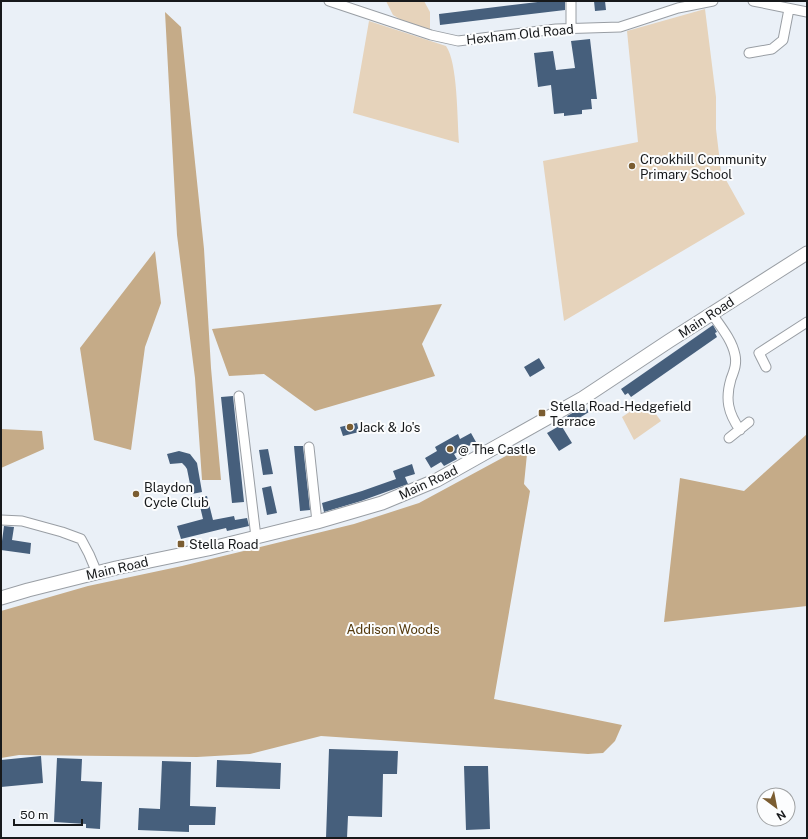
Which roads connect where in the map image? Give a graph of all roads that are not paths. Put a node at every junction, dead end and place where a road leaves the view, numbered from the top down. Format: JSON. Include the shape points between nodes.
{"nodes":[{"id":1,"x":330,"y":1,"type":"edge"},
{"id":2,"x":571,"y":1,"type":"edge"},
{"id":3,"x":713,"y":1,"type":"edge"},
{"id":4,"x":753,"y":1,"type":"edge"},
{"id":5,"x":675,"y":4,"type":"edge"},
{"id":6,"x":789,"y":9,"type":"junction"},
{"id":7,"x":807,"y":12,"type":"edge"},
{"id":8,"x":571,"y":29,"type":"junction"},
{"id":9,"x":750,"y":53,"type":"dead end"},
{"id":10,"x":807,"y":253,"type":"edge"},
{"id":11,"x":712,"y":314,"type":"junction"},
{"id":12,"x":807,"y":322,"type":"edge"},
{"id":13,"x":766,"y":367,"type":"dead end"},
{"id":14,"x":239,"y":396,"type":"dead end"},
{"id":15,"x":749,"y":422,"type":"dead end"},
{"id":16,"x":740,"y":430,"type":"junction"},
{"id":17,"x":729,"y":438,"type":"dead end"},
{"id":18,"x":310,"y":447,"type":"dead end"},
{"id":19,"x":1,"y":520,"type":"edge"},
{"id":20,"x":317,"y":522,"type":"junction"},
{"id":21,"x":256,"y":537,"type":"junction"},
{"id":22,"x":97,"y":572,"type":"junction"},
{"id":23,"x":1,"y":598,"type":"edge"}],
"edges":[{"from":1,"to":8,"type":"street","name":"Hexham Old Road","via":[[431,35],[458,41]]},
{"from":2,"to":8,"type":"street"},
{"from":3,"to":5,"type":"street","name":"Hexham Old Road"},
{"from":4,"to":6,"type":"street"},
{"from":5,"to":8,"type":"street","name":"Hexham Old Road","via":[[620,27]]},
{"from":6,"to":7,"type":"street"},
{"from":6,"to":9,"type":"street","via":[[782,40],[772,49]]},
{"from":10,"to":11,"type":"main road","name":"Main Road"},
{"from":11,"to":16,"type":"street","via":[[733,346],[736,356],[728,402],[729,411]]},
{"from":11,"to":20,"type":"main road","name":"Main Road","via":[[583,398],[437,480],[382,503]]},
{"from":12,"to":13,"type":"street","via":[[759,353]]},
{"from":14,"to":21,"type":"street"},
{"from":15,"to":16,"type":"street"},
{"from":16,"to":17,"type":"street"},
{"from":18,"to":20,"type":"street"},
{"from":19,"to":22,"type":"street","via":[[22,521],[81,539]]},
{"from":20,"to":21,"type":"main road","name":"Main Road"},
{"from":21,"to":22,"type":"main road","name":"Main Road"},
{"from":22,"to":23,"type":"main road","name":"Main Road"}]}
